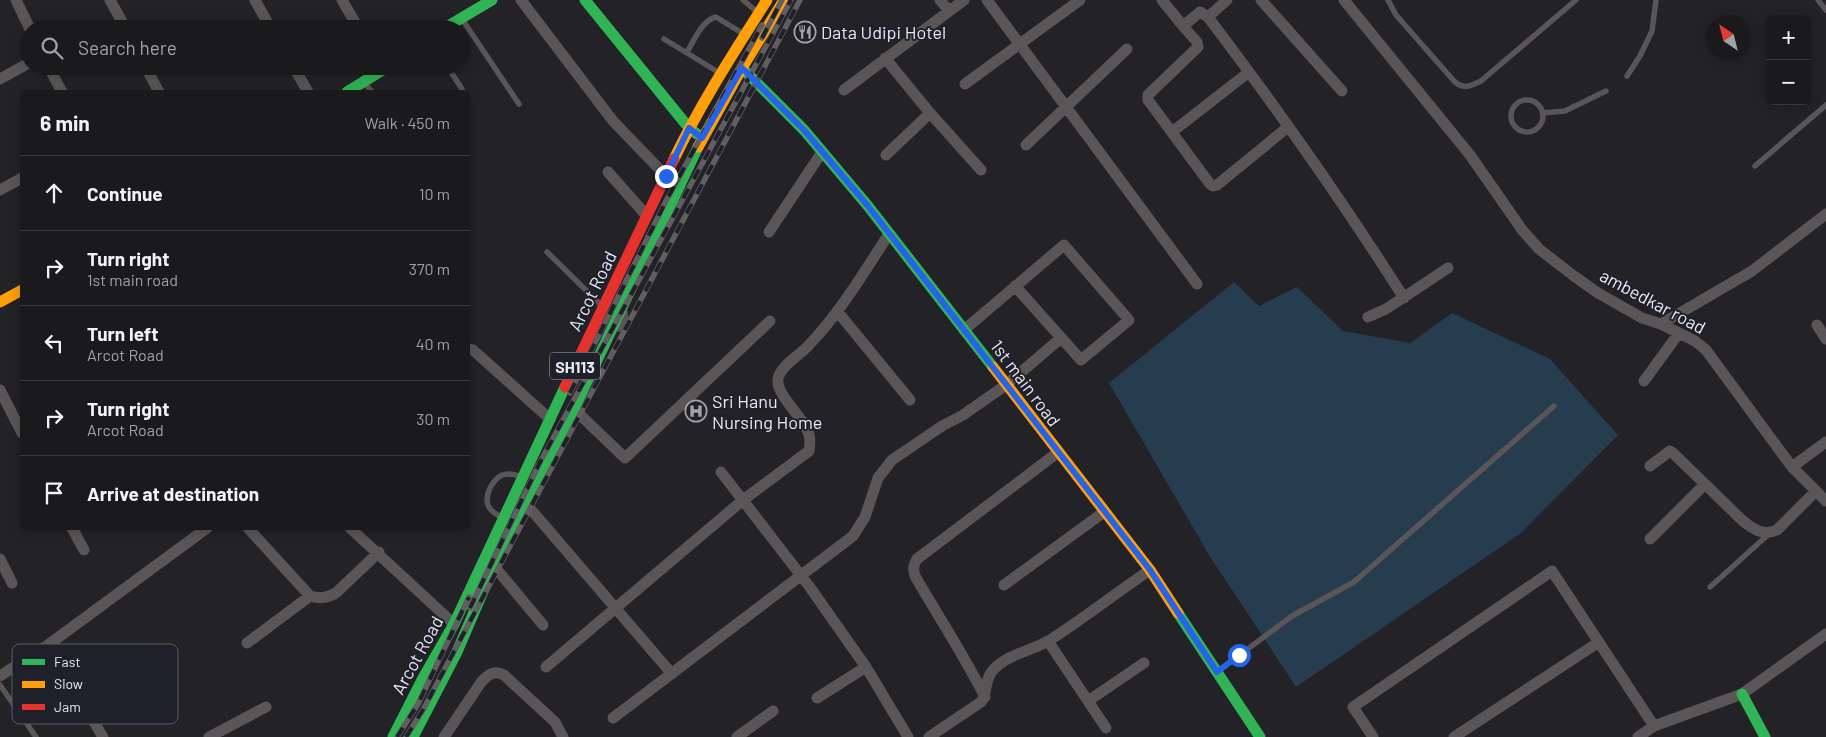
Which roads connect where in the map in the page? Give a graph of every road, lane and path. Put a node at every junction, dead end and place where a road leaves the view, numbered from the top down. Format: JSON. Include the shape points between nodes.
{"nodes":[{"id":1,"x":16,"y":0,"type":"edge"},
{"id":2,"x":110,"y":0,"type":"edge"},
{"id":3,"x":255,"y":0,"type":"edge"},
{"id":4,"x":342,"y":0,"type":"edge"},
{"id":5,"x":492,"y":0,"type":"edge"},
{"id":6,"x":521,"y":0,"type":"edge"},
{"id":7,"x":585,"y":0,"type":"edge"},
{"id":8,"x":743,"y":0,"type":"edge"},
{"id":9,"x":767,"y":0,"type":"edge"},
{"id":10,"x":784,"y":0,"type":"edge"},
{"id":11,"x":940,"y":0,"type":"edge"},
{"id":12,"x":964,"y":0,"type":"edge"},
{"id":13,"x":987,"y":0,"type":"edge"},
{"id":14,"x":1080,"y":0,"type":"edge"},
{"id":15,"x":1162,"y":0,"type":"edge"},
{"id":16,"x":1227,"y":0,"type":"edge"},
{"id":17,"x":1261,"y":0,"type":"edge"},
{"id":18,"x":1344,"y":0,"type":"edge"},
{"id":19,"x":1388,"y":0,"type":"edge"},
{"id":20,"x":1576,"y":0,"type":"edge"},
{"id":21,"x":1656,"y":0,"type":"edge"},
{"id":22,"x":1818,"y":0,"type":"edge"},
{"id":23,"x":1826,"y":10,"type":"edge"},
{"id":24,"x":949,"y":11,"type":"junction"},
{"id":25,"x":758,"y":14,"type":"junction"},
{"id":26,"x":1208,"y":17,"type":"junction"},
{"id":27,"x":461,"y":18,"type":"joint"},
{"id":28,"x":26,"y":20,"type":"edge"},
{"id":29,"x":121,"y":20,"type":"edge"},
{"id":30,"x":267,"y":20,"type":"edge"},
{"id":31,"x":354,"y":20,"type":"edge"},
{"id":32,"x":458,"y":20,"type":"edge"},
{"id":33,"x":1183,"y":26,"type":"junction"},
{"id":34,"x":470,"y":31,"type":"edge"},
{"id":35,"x":745,"y":35,"type":"junction"},
{"id":36,"x":664,"y":39,"type":"dead end"},
{"id":37,"x":1020,"y":45,"type":"junction"},
{"id":38,"x":1127,"y":49,"type":"dead end"},
{"id":39,"x":687,"y":52,"type":"junction"},
{"id":40,"x":885,"y":58,"type":"junction"},
{"id":41,"x":20,"y":68,"type":"edge"},
{"id":42,"x":742,"y":68,"type":"junction"},
{"id":43,"x":1249,"y":72,"type":"junction"},
{"id":44,"x":720,"y":74,"type":"junction"},
{"id":45,"x":53,"y":75,"type":"edge"},
{"id":46,"x":150,"y":75,"type":"edge"},
{"id":47,"x":298,"y":75,"type":"edge"},
{"id":48,"x":374,"y":75,"type":"edge"},
{"id":49,"x":453,"y":75,"type":"edge"},
{"id":50,"x":1627,"y":76,"type":"dead end"},
{"id":51,"x":0,"y":79,"type":"edge"},
{"id":52,"x":364,"y":82,"type":"junction"},
{"id":53,"x":965,"y":84,"type":"dead end"},
{"id":54,"x":462,"y":89,"type":"dead end"},
{"id":55,"x":61,"y":90,"type":"edge"},
{"id":56,"x":158,"y":90,"type":"edge"},
{"id":57,"x":307,"y":90,"type":"edge"},
{"id":58,"x":350,"y":90,"type":"edge"},
{"id":59,"x":370,"y":90,"type":"edge"},
{"id":60,"x":844,"y":90,"type":"dead end"},
{"id":61,"x":1606,"y":91,"type":"dead end"},
{"id":62,"x":1342,"y":92,"type":"dead end"},
{"id":63,"x":519,"y":104,"type":"dead end"},
{"id":64,"x":1826,"y":105,"type":"edge"},
{"id":65,"x":1065,"y":107,"type":"junction"},
{"id":66,"x":930,"y":112,"type":"junction"},
{"id":67,"x":1542,"y":112,"type":"junction"},
{"id":68,"x":689,"y":128,"type":"junction"},
{"id":69,"x":1288,"y":128,"type":"junction"},
{"id":70,"x":1172,"y":132,"type":"junction"},
{"id":71,"x":702,"y":138,"type":"junction"},
{"id":72,"x":1026,"y":145,"type":"dead end"},
{"id":73,"x":822,"y":152,"type":"junction"},
{"id":74,"x":886,"y":155,"type":"dead end"},
{"id":75,"x":1755,"y":166,"type":"dead end"},
{"id":76,"x":981,"y":170,"type":"dead end"},
{"id":77,"x":608,"y":172,"type":"dead end"},
{"id":78,"x":666,"y":176,"type":"junction"},
{"id":79,"x":20,"y":179,"type":"edge"},
{"id":80,"x":0,"y":190,"type":"edge"},
{"id":81,"x":659,"y":190,"type":"junction"},
{"id":82,"x":674,"y":196,"type":"junction"},
{"id":83,"x":1826,"y":214,"type":"edge"},
{"id":84,"x":647,"y":216,"type":"junction"},
{"id":85,"x":768,"y":232,"type":"dead end"},
{"id":86,"x":889,"y":234,"type":"junction"},
{"id":87,"x":547,"y":252,"type":"dead end"},
{"id":88,"x":1448,"y":268,"type":"dead end"},
{"id":89,"x":1197,"y":284,"type":"dead end"},
{"id":90,"x":1015,"y":286,"type":"junction"},
{"id":91,"x":20,"y":291,"type":"edge"},
{"id":92,"x":1404,"y":298,"type":"junction"},
{"id":93,"x":0,"y":302,"type":"edge"},
{"id":94,"x":603,"y":307,"type":"junction"},
{"id":95,"x":837,"y":311,"type":"junction"},
{"id":96,"x":1368,"y":317,"type":"dead end"},
{"id":97,"x":770,"y":322,"type":"dead end"},
{"id":98,"x":1661,"y":324,"type":"junction"},
{"id":99,"x":1817,"y":325,"type":"dead end"},
{"id":100,"x":964,"y":330,"type":"junction"},
{"id":101,"x":1678,"y":333,"type":"junction"},
{"id":102,"x":1061,"y":338,"type":"junction"},
{"id":103,"x":1826,"y":338,"type":"edge"},
{"id":104,"x":470,"y":349,"type":"edge"},
{"id":105,"x":1644,"y":381,"type":"dead end"},
{"id":106,"x":1006,"y":385,"type":"junction"},
{"id":107,"x":0,"y":390,"type":"edge"},
{"id":108,"x":910,"y":400,"type":"dead end"},
{"id":109,"x":1554,"y":406,"type":"dead end"},
{"id":110,"x":574,"y":409,"type":"junction"},
{"id":111,"x":550,"y":419,"type":"junction"},
{"id":112,"x":20,"y":429,"type":"edge"},
{"id":113,"x":1826,"y":442,"type":"edge"},
{"id":114,"x":1058,"y":452,"type":"junction"},
{"id":115,"x":1650,"y":466,"type":"dead end"},
{"id":116,"x":1792,"y":468,"type":"junction"},
{"id":117,"x":721,"y":472,"type":"dead end"},
{"id":118,"x":522,"y":477,"type":"junction"},
{"id":119,"x":1705,"y":484,"type":"junction"},
{"id":120,"x":1816,"y":491,"type":"junction"},
{"id":121,"x":512,"y":498,"type":"junction"},
{"id":122,"x":742,"y":500,"type":"junction"},
{"id":123,"x":1826,"y":501,"type":"edge"},
{"id":124,"x":527,"y":505,"type":"junction"},
{"id":125,"x":1104,"y":512,"type":"junction"},
{"id":126,"x":503,"y":518,"type":"junction"},
{"id":127,"x":73,"y":530,"type":"edge"},
{"id":128,"x":204,"y":530,"type":"edge"},
{"id":129,"x":250,"y":530,"type":"edge"},
{"id":130,"x":352,"y":530,"type":"edge"},
{"id":131,"x":1770,"y":533,"type":"junction"},
{"id":132,"x":1650,"y":539,"type":"dead end"},
{"id":133,"x":84,"y":550,"type":"dead end"},
{"id":134,"x":379,"y":552,"type":"junction"},
{"id":135,"x":0,"y":560,"type":"edge"},
{"id":136,"x":494,"y":566,"type":"junction"},
{"id":137,"x":1150,"y":570,"type":"junction"},
{"id":138,"x":801,"y":575,"type":"junction"},
{"id":139,"x":12,"y":583,"type":"dead end"},
{"id":140,"x":1004,"y":585,"type":"dead end"},
{"id":141,"x":1710,"y":587,"type":"dead end"},
{"id":142,"x":310,"y":596,"type":"junction"},
{"id":143,"x":616,"y":606,"type":"junction"},
{"id":144,"x":454,"y":624,"type":"junction"},
{"id":145,"x":543,"y":625,"type":"dead end"},
{"id":146,"x":1826,"y":634,"type":"edge"},
{"id":147,"x":1048,"y":641,"type":"junction"},
{"id":148,"x":1599,"y":642,"type":"junction"},
{"id":149,"x":248,"y":643,"type":"dead end"},
{"id":150,"x":49,"y":644,"type":"edge"},
{"id":151,"x":1144,"y":663,"type":"dead end"},
{"id":152,"x":546,"y":666,"type":"dead end"},
{"id":153,"x":866,"y":667,"type":"junction"},
{"id":154,"x":12,"y":668,"type":"edge"},
{"id":155,"x":1217,"y":672,"type":"junction"},
{"id":156,"x":672,"y":674,"type":"junction"},
{"id":157,"x":0,"y":676,"type":"edge"},
{"id":158,"x":0,"y":685,"type":"edge"},
{"id":159,"x":1742,"y":694,"type":"junction"},
{"id":160,"x":985,"y":697,"type":"junction"},
{"id":161,"x":817,"y":698,"type":"dead end"},
{"id":162,"x":1088,"y":701,"type":"junction"},
{"id":163,"x":12,"y":702,"type":"edge"},
{"id":164,"x":266,"y":707,"type":"dead end"},
{"id":165,"x":773,"y":711,"type":"dead end"},
{"id":166,"x":612,"y":718,"type":"dead end"},
{"id":167,"x":27,"y":724,"type":"edge"},
{"id":168,"x":95,"y":724,"type":"edge"},
{"id":169,"x":1654,"y":726,"type":"junction"},
{"id":170,"x":946,"y":727,"type":"junction"},
{"id":171,"x":1106,"y":728,"type":"dead end"},
{"id":172,"x":36,"y":737,"type":"edge"},
{"id":173,"x":103,"y":737,"type":"edge"},
{"id":174,"x":209,"y":737,"type":"edge"},
{"id":175,"x":393,"y":737,"type":"edge"},
{"id":176,"x":413,"y":737,"type":"edge"},
{"id":177,"x":444,"y":737,"type":"edge"},
{"id":178,"x":563,"y":737,"type":"edge"},
{"id":179,"x":737,"y":737,"type":"edge"},
{"id":180,"x":908,"y":737,"type":"edge"},
{"id":181,"x":929,"y":737,"type":"edge"},
{"id":182,"x":952,"y":737,"type":"edge"},
{"id":183,"x":1260,"y":737,"type":"edge"},
{"id":184,"x":1373,"y":737,"type":"edge"},
{"id":185,"x":1454,"y":737,"type":"edge"},
{"id":186,"x":1638,"y":737,"type":"edge"},
{"id":187,"x":1765,"y":737,"type":"edge"}],
"edges":[{"from":1,"to":28,"type":"street"},
{"from":2,"to":29,"type":"street"},
{"from":3,"to":30,"type":"street"},
{"from":4,"to":31,"type":"street"},
{"from":5,"to":27,"type":"main road"},
{"from":6,"to":78,"type":"street","via":[[613,121]]},
{"from":7,"to":68,"type":"main road"},
{"from":8,"to":25,"type":"lane"},
{"from":9,"to":25,"type":"main road","name":"Arcot Road","number":"SH113"},
{"from":10,"to":42,"type":"main road","name":"Arcot Road","number":"SH113"},
{"from":11,"to":24,"type":"street"},
{"from":12,"to":24,"type":"street"},
{"from":13,"to":37,"type":"street"},
{"from":14,"to":37,"type":"street"},
{"from":15,"to":33,"type":"street"},
{"from":16,"to":26,"type":"street"},
{"from":17,"to":62,"type":"street"},
{"from":18,"to":98,"type":"street","name":"ambedkar road","via":[[1470,155],[1523,232],[1539,249],[1598,293],[1642,318]]},
{"from":19,"to":20,"type":"lane","via":[[1454,81],[1464,87],[1481,81]]},
{"from":21,"to":50,"type":"lane","via":[[1652,31]]},
{"from":22,"to":23,"type":"lane"},
{"from":24,"to":40,"type":"street"},
{"from":25,"to":35,"type":"main road","name":"Arcot Road","number":"SH113"},
{"from":26,"to":33,"type":"street","via":[[1200,12]]},
{"from":26,"to":43,"type":"street"},
{"from":27,"to":32,"type":"main road"},
{"from":33,"to":70,"type":"street","via":[[1198,47],[1148,95],[1148,100]]},
{"from":34,"to":63,"type":"lane"},
{"from":35,"to":39,"type":"lane","via":[[716,17],[711,18]]},
{"from":35,"to":44,"type":"main road","name":"Arcot Road","number":"SH113"},
{"from":36,"to":39,"type":"lane"},
{"from":37,"to":53,"type":"street"},
{"from":37,"to":65,"type":"street"},
{"from":38,"to":65,"type":"street"},
{"from":39,"to":44,"type":"lane"},
{"from":40,"to":60,"type":"street"},
{"from":40,"to":66,"type":"street"},
{"from":41,"to":51,"type":"street"},
{"from":42,"to":71,"type":"main road","name":"Arcot Road","number":"SH113"},
{"from":42,"to":73,"type":"main road","name":"1st main road"},
{"from":43,"to":69,"type":"street"},
{"from":43,"to":70,"type":"street"},
{"from":44,"to":68,"type":"main road","name":"Arcot Road","number":"SH113"},
{"from":45,"to":55,"type":"street"},
{"from":46,"to":56,"type":"street"},
{"from":47,"to":57,"type":"street"},
{"from":48,"to":52,"type":"main road"},
{"from":49,"to":54,"type":"lane"},
{"from":52,"to":58,"type":"main road"},
{"from":52,"to":59,"type":"lane"},
{"from":61,"to":67,"type":"lane","via":[[1565,111]]},
{"from":64,"to":75,"type":"lane"},
{"from":65,"to":72,"type":"street"},
{"from":65,"to":89,"type":"street"},
{"from":66,"to":74,"type":"street"},
{"from":66,"to":76,"type":"street"},
{"from":67,"to":67,"type":"lane","via":[[1541,124],[1528,133],[1517,130],[1512,120],[1514,106],[1526,100],[1537,102]]},
{"from":68,"to":71,"type":"main road"},
{"from":68,"to":78,"type":"main road","name":"Arcot Road","number":"SH113"},
{"from":69,"to":70,"type":"street","via":[[1213,186]]},
{"from":69,"to":92,"type":"street"},
{"from":71,"to":82,"type":"main road","name":"Arcot Road","number":"SH113"},
{"from":73,"to":85,"type":"street"},
{"from":73,"to":86,"type":"main road","name":"1st main road"},
{"from":77,"to":84,"type":"street"},
{"from":78,"to":81,"type":"main road","name":"Arcot Road","number":"SH113"},
{"from":79,"to":80,"type":"street"},
{"from":81,"to":82,"type":"main road"},
{"from":81,"to":84,"type":"main road","name":"Arcot Road","number":"SH113"},
{"from":82,"to":110,"type":"main road","name":"Arcot Road","number":"SH113"},
{"from":83,"to":98,"type":"street","via":[[1752,271]]},
{"from":84,"to":94,"type":"main road","name":"Arcot Road","number":"SH113"},
{"from":86,"to":95,"type":"street"},
{"from":86,"to":100,"type":"main road","name":"1st main road"},
{"from":87,"to":94,"type":"lane"},
{"from":88,"to":92,"type":"street"},
{"from":90,"to":100,"type":"street"},
{"from":90,"to":102,"type":"street"},
{"from":90,"to":102,"type":"street","via":[[1064,245],[1129,320],[1081,360]]},
{"from":91,"to":93,"type":"main road"},
{"from":92,"to":96,"type":"street"},
{"from":94,"to":111,"type":"main road","name":"Arcot Road","number":"SH113"},
{"from":95,"to":108,"type":"street"},
{"from":95,"to":122,"type":"street","via":[[809,346],[780,372],[778,381],[780,390],[808,431],[809,451]]},
{"from":97,"to":110,"type":"street","via":[[625,458]]},
{"from":98,"to":101,"type":"street","name":"ambedkar road"},
{"from":99,"to":103,"type":"street"},
{"from":100,"to":106,"type":"main road","name":"1st main road"},
{"from":101,"to":105,"type":"street"},
{"from":101,"to":116,"type":"street","name":"ambedkar road","via":[[1706,350]]},
{"from":102,"to":106,"type":"street"},
{"from":104,"to":111,"type":"street"},
{"from":106,"to":114,"type":"main road","name":"1st main road"},
{"from":106,"to":138,"type":"street","via":[[892,460],[878,478],[865,516],[853,536]]},
{"from":107,"to":112,"type":"street"},
{"from":109,"to":155,"type":"lane","via":[[1354,582],[1292,616]]},
{"from":110,"to":124,"type":"main road","name":"Arcot Road","number":"SH113"},
{"from":111,"to":118,"type":"main road","name":"Arcot Road","number":"SH113"},
{"from":113,"to":116,"type":"street"},
{"from":114,"to":125,"type":"main road","name":"1st main road"},
{"from":114,"to":160,"type":"street","via":[[914,564],[915,576]]},
{"from":115,"to":119,"type":"street","via":[[1670,451]]},
{"from":116,"to":120,"type":"street","name":"ambedkar road"},
{"from":117,"to":122,"type":"street"},
{"from":118,"to":121,"type":"main road","name":"Arcot Road","number":"SH113"},
{"from":118,"to":126,"type":"lane","via":[[504,474],[492,485],[486,498],[487,506]]},
{"from":119,"to":131,"type":"street","via":[[1744,522],[1756,531]]},
{"from":119,"to":132,"type":"street"},
{"from":120,"to":123,"type":"street","name":"ambedkar road"},
{"from":120,"to":131,"type":"street","via":[[1777,530]]},
{"from":121,"to":124,"type":"street"},
{"from":121,"to":126,"type":"main road","name":"Arcot Road","number":"SH113"},
{"from":122,"to":138,"type":"street"},
{"from":122,"to":143,"type":"street"},
{"from":124,"to":136,"type":"main road","name":"Arcot Road","number":"SH113"},
{"from":124,"to":143,"type":"street"},
{"from":125,"to":137,"type":"main road","name":"1st main road"},
{"from":125,"to":140,"type":"street"},
{"from":126,"to":144,"type":"main road","name":"Arcot Road","number":"SH113"},
{"from":127,"to":133,"type":"street"},
{"from":128,"to":150,"type":"street"},
{"from":129,"to":142,"type":"street"},
{"from":130,"to":134,"type":"street"},
{"from":131,"to":141,"type":"lane"},
{"from":134,"to":142,"type":"street","via":[[336,593],[320,598]]},
{"from":134,"to":144,"type":"street"},
{"from":135,"to":139,"type":"street"},
{"from":136,"to":145,"type":"street"},
{"from":136,"to":176,"type":"main road","name":"Arcot Road","number":"SH113","via":[[456,654]]},
{"from":137,"to":147,"type":"street"},
{"from":137,"to":155,"type":"main road","name":"1st main road"},
{"from":138,"to":153,"type":"street"},
{"from":138,"to":156,"type":"street"},
{"from":142,"to":149,"type":"street"},
{"from":143,"to":152,"type":"street"},
{"from":143,"to":156,"type":"street"},
{"from":144,"to":175,"type":"main road","name":"Arcot Road","number":"SH113"},
{"from":146,"to":159,"type":"street"},
{"from":147,"to":160,"type":"street","via":[[1004,661],[992,671],[986,682]]},
{"from":147,"to":162,"type":"street"},
{"from":148,"to":169,"type":"street"},
{"from":148,"to":184,"type":"street","via":[[1552,572],[1353,707]]},
{"from":148,"to":185,"type":"street"},
{"from":151,"to":162,"type":"street"},
{"from":153,"to":161,"type":"street"},
{"from":153,"to":180,"type":"street"},
{"from":154,"to":157,"type":"street"},
{"from":155,"to":183,"type":"main road","name":"1st main road"},
{"from":156,"to":166,"type":"street"},
{"from":158,"to":163,"type":"lane"},
{"from":159,"to":169,"type":"street"},
{"from":159,"to":187,"type":"main road"},
{"from":160,"to":170,"type":"street"},
{"from":162,"to":171,"type":"street"},
{"from":164,"to":174,"type":"street"},
{"from":165,"to":179,"type":"street"},
{"from":167,"to":172,"type":"lane"},
{"from":168,"to":173,"type":"street"},
{"from":169,"to":186,"type":"street"},
{"from":170,"to":181,"type":"street"},
{"from":170,"to":182,"type":"street"},
{"from":177,"to":178,"type":"street","via":[[482,681],[494,672],[504,675],[555,722]]}]}
